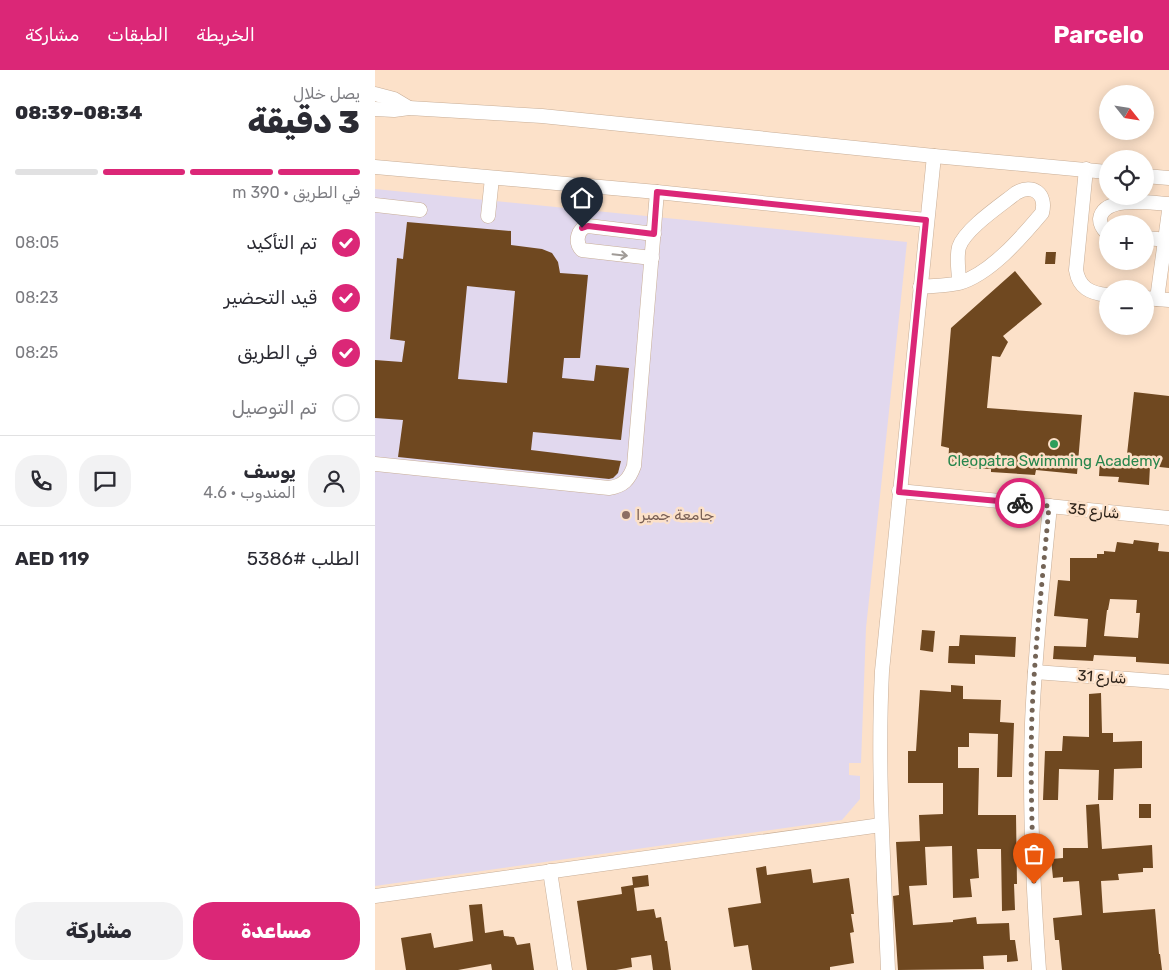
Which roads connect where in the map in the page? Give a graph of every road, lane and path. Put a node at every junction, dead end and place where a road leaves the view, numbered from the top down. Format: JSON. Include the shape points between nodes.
{"nodes":[{"id":1,"x":375,"y":94,"type":"edge"},
{"id":2,"x":409,"y":108,"type":"junction"},
{"id":3,"x":375,"y":109,"type":"edge"},
{"id":4,"x":934,"y":156,"type":"junction"},
{"id":5,"x":375,"y":167,"type":"edge"},
{"id":6,"x":1086,"y":169,"type":"junction"},
{"id":7,"x":1099,"y":171,"type":"edge"},
{"id":8,"x":1154,"y":177,"type":"edge"},
{"id":9,"x":492,"y":178,"type":"junction"},
{"id":10,"x":1169,"y":178,"type":"edge"},
{"id":11,"x":657,"y":192,"type":"junction"},
{"id":12,"x":1169,"y":204,"type":"edge"},
{"id":13,"x":375,"y":205,"type":"edge"},
{"id":14,"x":421,"y":210,"type":"dead end"},
{"id":15,"x":1169,"y":211,"type":"edge"},
{"id":16,"x":1102,"y":215,"type":"edge"},
{"id":17,"x":488,"y":216,"type":"dead end"},
{"id":18,"x":926,"y":220,"type":"junction"},
{"id":19,"x":654,"y":234,"type":"junction"},
{"id":20,"x":1154,"y":239,"type":"edge"},
{"id":21,"x":1167,"y":240,"type":"edge"},
{"id":22,"x":652,"y":258,"type":"junction"},
{"id":23,"x":959,"y":282,"type":"junction"},
{"id":24,"x":920,"y":287,"type":"junction"},
{"id":25,"x":1099,"y":293,"type":"edge"},
{"id":26,"x":1157,"y":299,"type":"edge"},
{"id":27,"x":375,"y":464,"type":"edge"},
{"id":28,"x":899,"y":492,"type":"junction"},
{"id":29,"x":1049,"y":506,"type":"junction"},
{"id":30,"x":1169,"y":518,"type":"edge"},
{"id":31,"x":1035,"y":672,"type":"junction"},
{"id":32,"x":1169,"y":682,"type":"edge"},
{"id":33,"x":881,"y":825,"type":"junction"},
{"id":34,"x":550,"y":871,"type":"junction"},
{"id":35,"x":375,"y":896,"type":"edge"},
{"id":36,"x":565,"y":970,"type":"edge"},
{"id":37,"x":889,"y":970,"type":"edge"},
{"id":38,"x":1039,"y":970,"type":"edge"}],
"edges":[{"from":1,"to":2,"type":"street","via":[[394,99]]},
{"from":2,"to":3,"type":"street"},
{"from":2,"to":4,"type":"street","via":[[542,116]]},
{"from":4,"to":6,"type":"street"},
{"from":4,"to":18,"type":"street"},
{"from":5,"to":9,"type":"street"},
{"from":6,"to":7,"type":"street"},
{"from":6,"to":25,"type":"street","via":[[1076,270],[1082,286]]},
{"from":8,"to":10,"type":"street"},
{"from":9,"to":11,"type":"street"},
{"from":9,"to":17,"type":"street"},
{"from":11,"to":18,"type":"street"},
{"from":11,"to":19,"type":"street"},
{"from":12,"to":16,"type":"street","via":[[1134,202],[1107,207]]},
{"from":13,"to":14,"type":"street"},
{"from":15,"to":21,"type":"street"},
{"from":18,"to":24,"type":"street"},
{"from":19,"to":22,"type":"street"},
{"from":19,"to":22,"type":"street","one_way":true,"via":[[588,226],[579,232],[578,244],[582,250]]},
{"from":20,"to":21,"type":"street"},
{"from":21,"to":26,"type":"street"},
{"from":22,"to":27,"type":"street","via":[[633,466],[625,482],[609,488]]},
{"from":23,"to":23,"type":"street","via":[[992,266],[1037,219],[1044,205],[1037,192],[1030,189],[1016,192],[967,233],[959,248]]},
{"from":23,"to":24,"type":"street"},
{"from":24,"to":28,"type":"street"},
{"from":28,"to":29,"type":"street","name":"شارع 35"},
{"from":28,"to":33,"type":"street","via":[[882,671]]},
{"from":29,"to":30,"type":"street","name":"شارع 35"},
{"from":29,"to":31,"type":"street"},
{"from":31,"to":32,"type":"street","name":"شارع 31"},
{"from":31,"to":38,"type":"street","via":[[1032,832]]},
{"from":33,"to":34,"type":"street"},
{"from":33,"to":37,"type":"street"},
{"from":34,"to":35,"type":"street"},
{"from":34,"to":36,"type":"street"}]}
